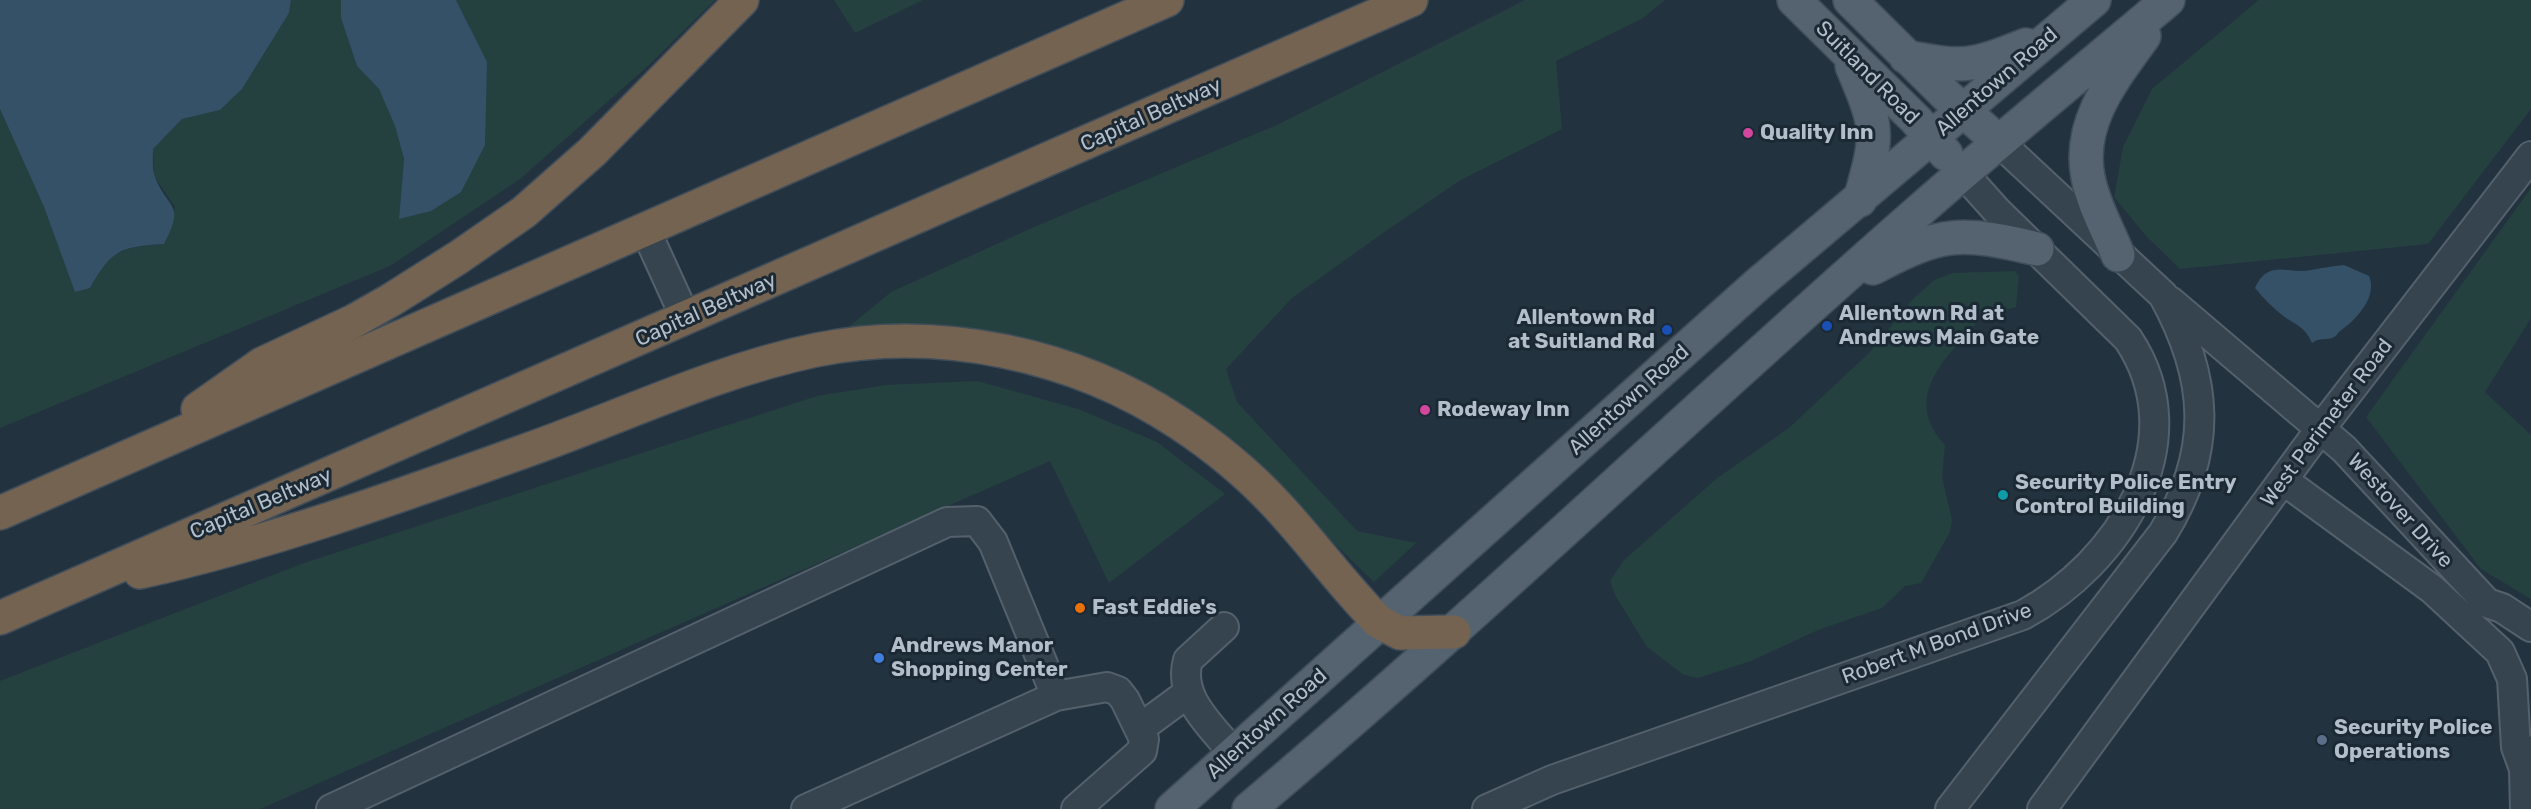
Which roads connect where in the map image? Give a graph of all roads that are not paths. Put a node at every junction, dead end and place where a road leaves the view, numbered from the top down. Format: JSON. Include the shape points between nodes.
{"nodes":[{"id":1,"x":742,"y":0,"type":"edge"},
{"id":2,"x":1167,"y":0,"type":"edge"},
{"id":3,"x":1411,"y":0,"type":"edge"},
{"id":4,"x":1794,"y":0,"type":"edge"},
{"id":5,"x":1850,"y":0,"type":"edge"},
{"id":6,"x":2169,"y":0,"type":"edge"},
{"id":7,"x":2079,"y":5,"type":"edge"},
{"id":8,"x":2050,"y":36,"type":"junction"},
{"id":9,"x":1847,"y":53,"type":"junction"},
{"id":10,"x":1906,"y":57,"type":"junction"},
{"id":11,"x":1964,"y":111,"type":"junction"},
{"id":12,"x":1932,"y":138,"type":"junction"},
{"id":13,"x":2000,"y":142,"type":"junction"},
{"id":14,"x":2531,"y":156,"type":"edge"},
{"id":15,"x":1963,"y":173,"type":"junction"},
{"id":16,"x":1860,"y":200,"type":"junction"},
{"id":17,"x":645,"y":229,"type":"junction"},
{"id":18,"x":2037,"y":249,"type":"junction"},
{"id":19,"x":2118,"y":255,"type":"junction"},
{"id":20,"x":1831,"y":290,"type":"junction"},
{"id":21,"x":2163,"y":295,"type":"junction"},
{"id":22,"x":686,"y":319,"type":"junction"},
{"id":23,"x":2321,"y":428,"type":"junction"},
{"id":24,"x":137,"y":452,"type":"junction"},
{"id":25,"x":2283,"y":480,"type":"junction"},
{"id":26,"x":0,"y":513,"type":"edge"},
{"id":27,"x":63,"y":590,"type":"junction"},
{"id":28,"x":2487,"y":603,"type":"junction"},
{"id":29,"x":0,"y":618,"type":"edge"},
{"id":30,"x":1379,"y":622,"type":"junction"},
{"id":31,"x":1224,"y":627,"type":"dead end"},
{"id":32,"x":2531,"y":627,"type":"edge"},
{"id":33,"x":1454,"y":632,"type":"junction"},
{"id":34,"x":1188,"y":693,"type":"junction"},
{"id":35,"x":1056,"y":696,"type":"junction"},
{"id":36,"x":2525,"y":696,"type":"edge"},
{"id":37,"x":1138,"y":729,"type":"junction"},
{"id":38,"x":1234,"y":754,"type":"junction"},
{"id":39,"x":2527,"y":763,"type":"edge"},
{"id":40,"x":331,"y":809,"type":"edge"},
{"id":41,"x":806,"y":809,"type":"edge"},
{"id":42,"x":1076,"y":809,"type":"edge"},
{"id":43,"x":1172,"y":809,"type":"edge"},
{"id":44,"x":1249,"y":809,"type":"edge"},
{"id":45,"x":1487,"y":809,"type":"edge"},
{"id":46,"x":1950,"y":809,"type":"edge"},
{"id":47,"x":2042,"y":809,"type":"edge"},
{"id":48,"x":2525,"y":809,"type":"edge"}],
"edges":[{"from":1,"to":24,"type":"highway","via":[[592,152],[524,212],[391,300],[262,364]]},
{"from":2,"to":17,"type":"highway"},
{"from":3,"to":22,"type":"highway","name":"Capital Beltway"},
{"from":4,"to":9,"type":"main road","name":"Suitland Road"},
{"from":5,"to":10,"type":"main road","name":"Suitland Road"},
{"from":6,"to":13,"type":"main road"},
{"from":6,"to":19,"type":"main road","via":[[2110,83],[2088,130],[2088,176]]},
{"from":7,"to":8,"type":"main road","name":"Allentown Road"},
{"from":8,"to":10,"type":"main road","via":[[1972,64],[1950,65]]},
{"from":8,"to":11,"type":"main road","name":"Allentown Road"},
{"from":9,"to":12,"type":"main road","name":"Suitland Road"},
{"from":9,"to":16,"type":"main road","via":[[1870,108],[1876,134]]},
{"from":10,"to":11,"type":"main road","name":"Suitland Road"},
{"from":11,"to":12,"type":"main road","name":"Allentown Road"},
{"from":11,"to":13,"type":"main road","name":"Suitland Road"},
{"from":12,"to":15,"type":"main road","name":"Suitland Road"},
{"from":12,"to":16,"type":"main road","name":"Allentown Road"},
{"from":13,"to":15,"type":"main road"},
{"from":13,"to":19,"type":"street"},
{"from":14,"to":23,"type":"street","name":"West Perimeter Road"},
{"from":15,"to":18,"type":"street","name":"Robert M Bond Drive"},
{"from":15,"to":20,"type":"main road"},
{"from":16,"to":30,"type":"main road","name":"Allentown Road","via":[[1758,284]]},
{"from":17,"to":22,"type":"street"},
{"from":17,"to":24,"type":"highway"},
{"from":18,"to":20,"type":"main road","via":[[1987,238],[1944,238],[1918,245]]},
{"from":18,"to":45,"type":"street","name":"Robert M Bond Drive","via":[[2127,339],[2142,361],[2152,390],[2155,443],[2140,492],[2127,516],[2077,579],[2023,615],[1552,780]]},
{"from":19,"to":21,"type":"street"},
{"from":20,"to":33,"type":"main road"},
{"from":21,"to":23,"type":"street","name":"Westover Drive"},
{"from":21,"to":46,"type":"street","via":[[2187,348],[2200,411],[2198,449],[2187,490],[2163,533]]},
{"from":22,"to":27,"type":"highway","name":"Capital Beltway"},
{"from":23,"to":25,"type":"street","name":"West Perimeter Road"},
{"from":23,"to":28,"type":"street","name":"Westover Drive"},
{"from":24,"to":26,"type":"highway"},
{"from":25,"to":36,"type":"street","name":"Westover Drive","via":[[2432,589],[2481,631],[2500,652]]},
{"from":25,"to":47,"type":"street","name":"West Perimeter Road"},
{"from":27,"to":29,"type":"highway","name":"Capital Beltway"},
{"from":27,"to":30,"type":"highway","via":[[223,554],[512,456],[763,364],[848,346],[929,343],[995,349],[1046,362],[1119,389],[1170,417],[1256,483]]},
{"from":28,"to":32,"type":"street","name":"Westover Drive"},
{"from":28,"to":36,"type":"street","via":[[2493,619],[2518,650]]},
{"from":30,"to":33,"type":"highway","via":[[1400,633]]},
{"from":30,"to":38,"type":"main road","name":"Allentown Road"},
{"from":31,"to":34,"type":"street","via":[[1188,660]]},
{"from":33,"to":44,"type":"main road"},
{"from":34,"to":37,"type":"street"},
{"from":34,"to":38,"type":"street"},
{"from":35,"to":37,"type":"street","via":[[1107,687],[1118,691]]},
{"from":35,"to":40,"type":"street","via":[[993,542],[976,521],[947,522]]},
{"from":35,"to":41,"type":"street"},
{"from":36,"to":39,"type":"street"},
{"from":37,"to":42,"type":"street","via":[[1144,739],[1142,751]]},
{"from":38,"to":43,"type":"main road","name":"Allentown Road"},
{"from":39,"to":48,"type":"street"}]}
